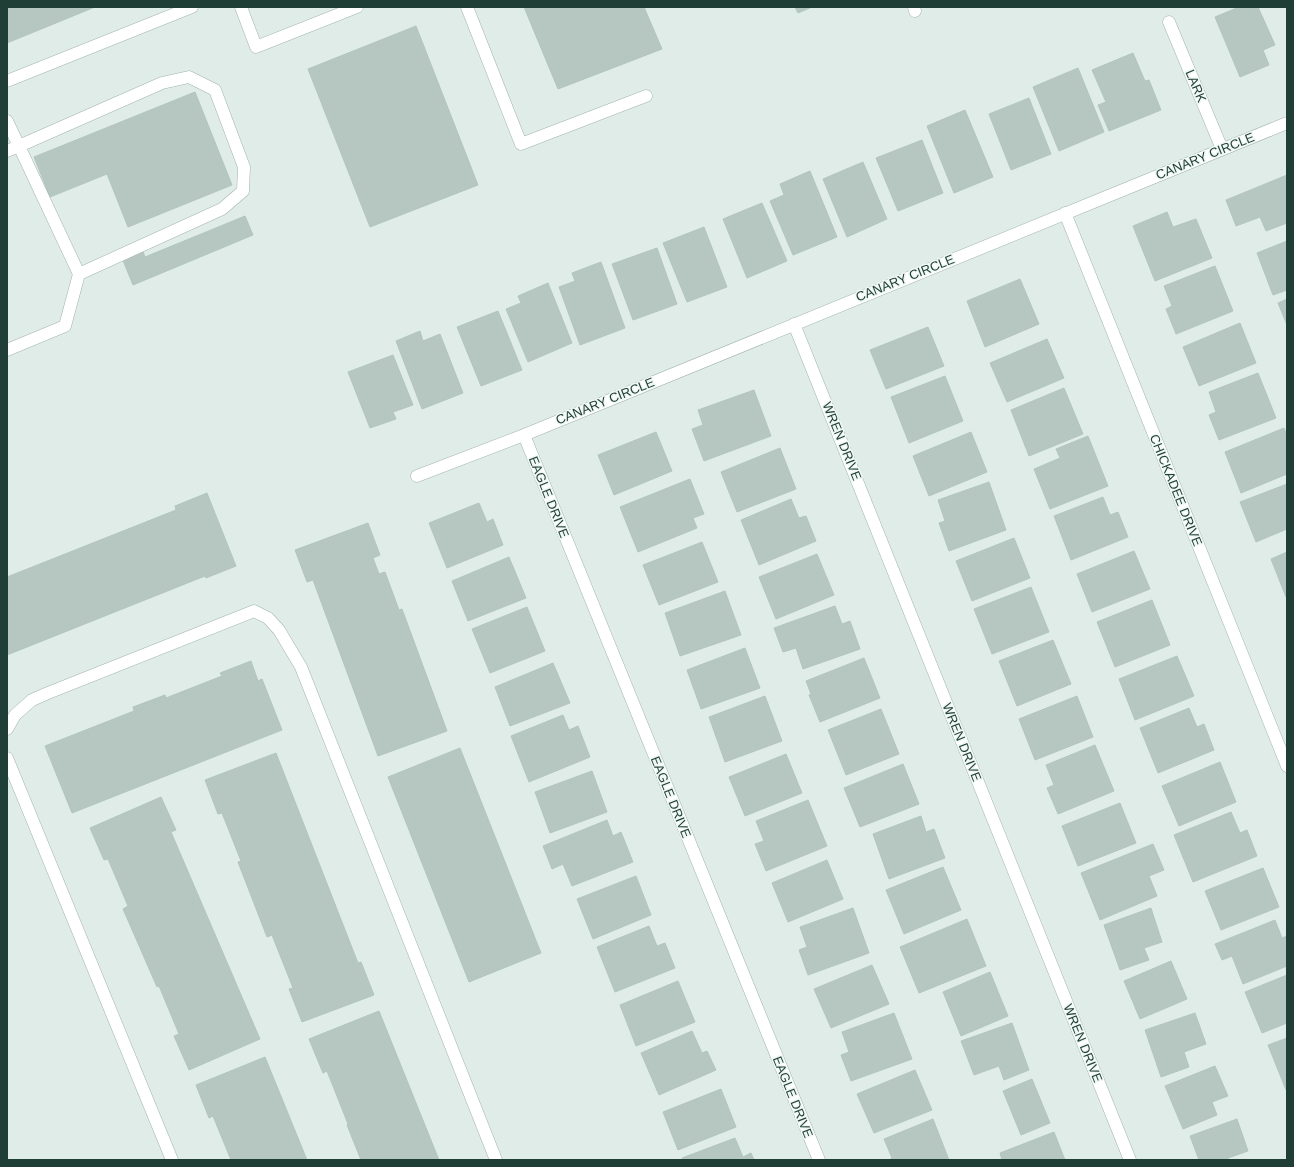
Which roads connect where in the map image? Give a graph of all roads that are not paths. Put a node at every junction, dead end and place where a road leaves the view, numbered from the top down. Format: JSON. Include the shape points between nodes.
{"nodes":[{"id":1,"x":192,"y":7,"type":"edge"},
{"id":2,"x":241,"y":7,"type":"edge"},
{"id":3,"x":357,"y":7,"type":"edge"},
{"id":4,"x":467,"y":7,"type":"edge"},
{"id":5,"x":1169,"y":22,"type":"dead end"},
{"id":6,"x":7,"y":81,"type":"edge"},
{"id":7,"x":646,"y":96,"type":"dead end"},
{"id":8,"x":7,"y":121,"type":"edge"},
{"id":9,"x":1287,"y":123,"type":"edge"},
{"id":10,"x":18,"y":146,"type":"junction"},
{"id":11,"x":1222,"y":149,"type":"junction"},
{"id":12,"x":7,"y":150,"type":"edge"},
{"id":13,"x":1065,"y":213,"type":"junction"},
{"id":14,"x":79,"y":274,"type":"junction"},
{"id":15,"x":794,"y":324,"type":"junction"},
{"id":16,"x":7,"y":350,"type":"edge"},
{"id":17,"x":524,"y":434,"type":"junction"},
{"id":18,"x":417,"y":476,"type":"dead end"},
{"id":19,"x":7,"y":729,"type":"edge"},
{"id":20,"x":7,"y":758,"type":"edge"},
{"id":21,"x":1287,"y":766,"type":"edge"},
{"id":22,"x":172,"y":1160,"type":"edge"},
{"id":23,"x":496,"y":1160,"type":"edge"},
{"id":24,"x":819,"y":1160,"type":"edge"},
{"id":25,"x":1130,"y":1160,"type":"edge"}],
"edges":[{"from":1,"to":6,"type":"street"},
{"from":2,"to":3,"type":"street","via":[[256,47]]},
{"from":4,"to":7,"type":"street","via":[[521,144]]},
{"from":5,"to":11,"type":"street","name":"LARK"},
{"from":8,"to":10,"type":"street"},
{"from":9,"to":11,"type":"street","name":"CANARY CIRCLE"},
{"from":10,"to":12,"type":"street"},
{"from":10,"to":14,"type":"street"},
{"from":10,"to":14,"type":"street","via":[[162,83],[189,77],[215,90],[244,167],[243,191],[222,209]]},
{"from":11,"to":13,"type":"street","name":"CANARY CIRCLE"},
{"from":13,"to":15,"type":"street","name":"CANARY CIRCLE"},
{"from":13,"to":21,"type":"street","name":"CHICKADEE DRIVE"},
{"from":14,"to":16,"type":"street","via":[[65,326]]},
{"from":15,"to":17,"type":"street","name":"CANARY CIRCLE"},
{"from":15,"to":25,"type":"street","name":"WREN DRIVE"},
{"from":17,"to":18,"type":"street","name":"CANARY CIRCLE"},
{"from":17,"to":24,"type":"street","name":"EAGLE DRIVE"},
{"from":19,"to":23,"type":"street","via":[[16,715],[32,700],[48,693],[254,612],[268,618],[279,630],[301,667]]},
{"from":20,"to":22,"type":"street"}]}
